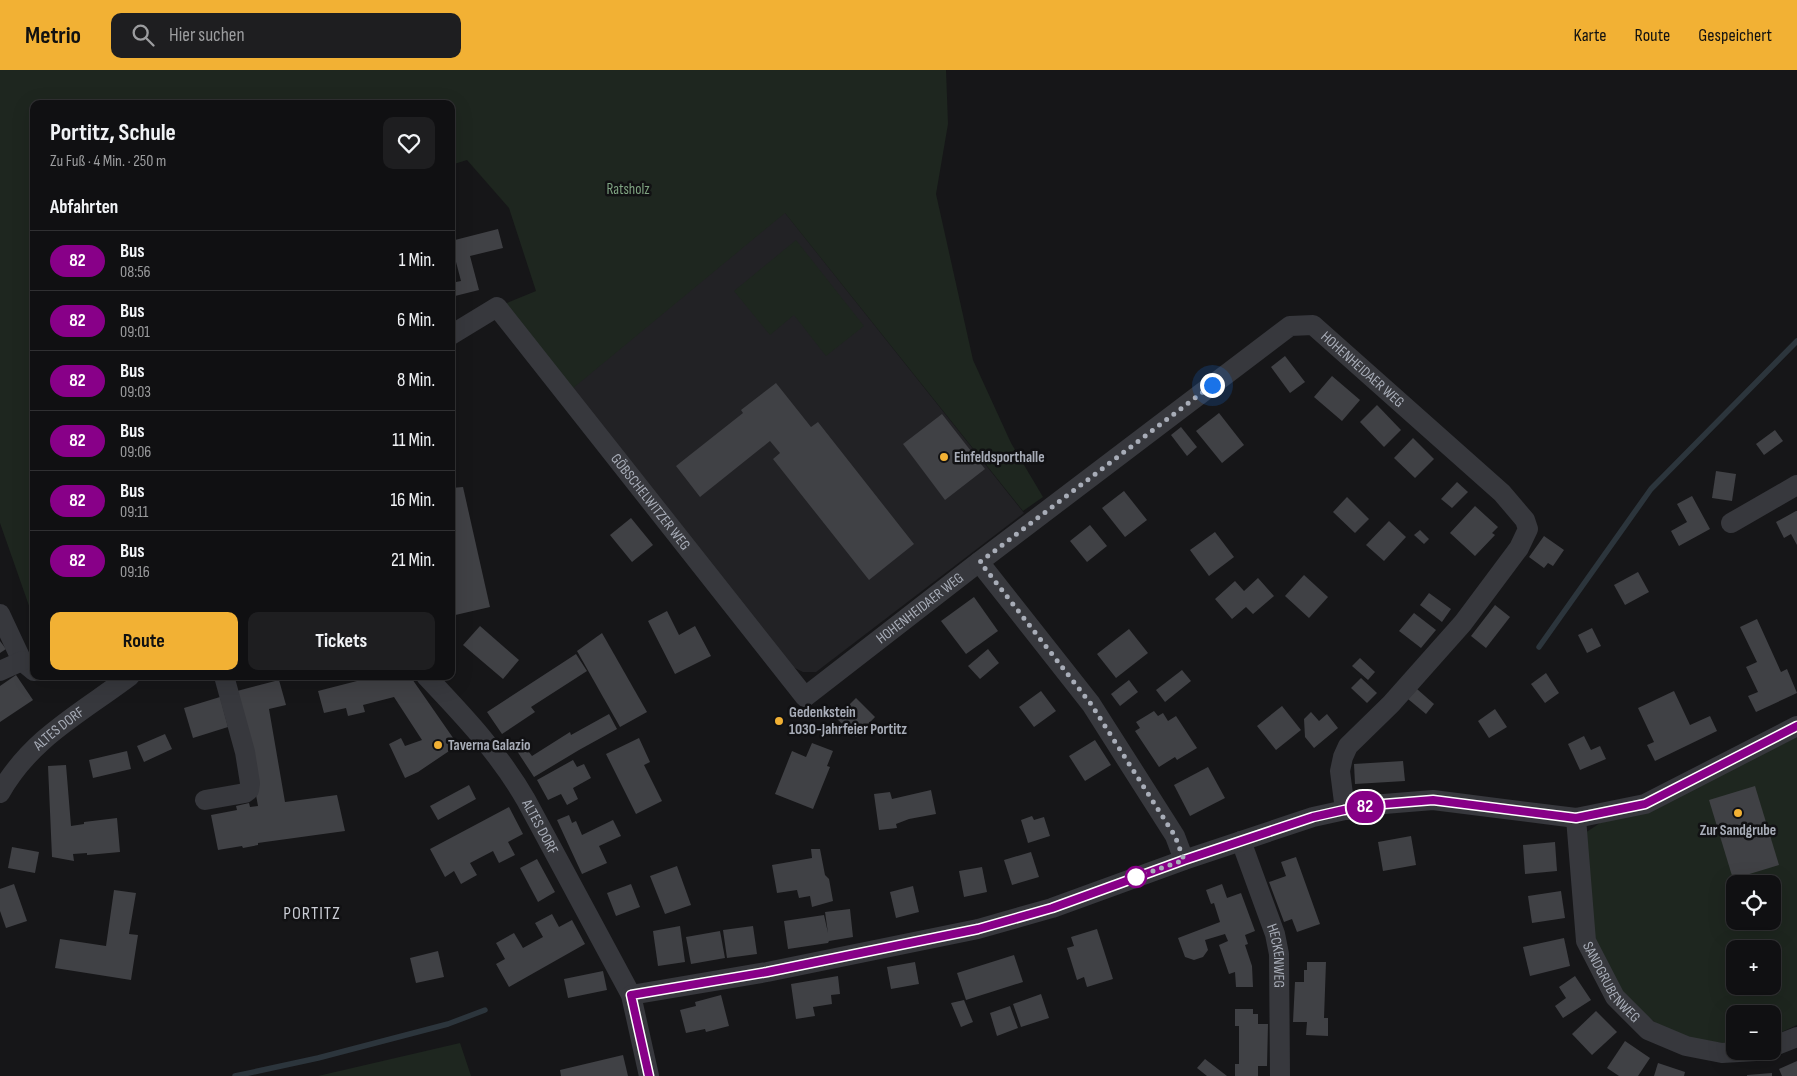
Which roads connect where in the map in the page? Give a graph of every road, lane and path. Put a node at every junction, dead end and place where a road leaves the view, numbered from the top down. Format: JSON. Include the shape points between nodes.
{"nodes":[{"id":1,"x":455,"y":334,"type":"edge"},
{"id":2,"x":1797,"y":485,"type":"edge"},
{"id":3,"x":1731,"y":523,"type":"dead end"},
{"id":4,"x":980,"y":562,"type":"junction"},
{"id":5,"x":0,"y":614,"type":"edge"},
{"id":6,"x":28,"y":666,"type":"edge"},
{"id":7,"x":0,"y":671,"type":"edge"},
{"id":8,"x":124,"y":680,"type":"edge"},
{"id":9,"x":225,"y":680,"type":"edge"},
{"id":10,"x":430,"y":680,"type":"edge"},
{"id":11,"x":805,"y":697,"type":"joint"},
{"id":12,"x":1797,"y":726,"type":"edge"},
{"id":13,"x":0,"y":793,"type":"edge"},
{"id":14,"x":205,"y":800,"type":"dead end"},
{"id":15,"x":1344,"y":810,"type":"junction"},
{"id":16,"x":1576,"y":818,"type":"junction"},
{"id":17,"x":1241,"y":841,"type":"junction"},
{"id":18,"x":1184,"y":860,"type":"junction"},
{"id":19,"x":631,"y":995,"type":"junction"},
{"id":20,"x":1797,"y":1037,"type":"edge"},
{"id":21,"x":1781,"y":1043,"type":"edge"},
{"id":22,"x":1726,"y":1053,"type":"edge"},
{"id":23,"x":650,"y":1076,"type":"edge"},
{"id":24,"x":1280,"y":1076,"type":"edge"}],
"edges":[{"from":1,"to":11,"type":"street","name":"GÖBSCHELWITZER WEG","via":[[497,308]]},
{"from":2,"to":3,"type":"street"},
{"from":4,"to":11,"type":"street","name":"HOHENHEIDAER WEG"},
{"from":4,"to":15,"type":"street","name":"HOHENHEIDAER WEG","via":[[1290,326],[1314,324],[1502,493],[1525,520],[1528,529],[1463,624],[1348,746],[1340,771]]},
{"from":4,"to":18,"type":"street","via":[[1091,704],[1175,836]]},
{"from":5,"to":6,"type":"street"},
{"from":6,"to":7,"type":"street"},
{"from":8,"to":13,"type":"street","name":"ALTES DORF","via":[[37,744]]},
{"from":9,"to":14,"type":"street","via":[[245,752],[249,790]]},
{"from":10,"to":19,"type":"street","name":"ALTES DORF","via":[[510,772]]},
{"from":12,"to":16,"type":"street","via":[[1645,804]]},
{"from":15,"to":16,"type":"street","via":[[1433,800]]},
{"from":15,"to":17,"type":"street"},
{"from":16,"to":22,"type":"street","name":"SANDGRUBENWEG","via":[[1586,941],[1615,997],[1648,1030],[1686,1046]]},
{"from":17,"to":18,"type":"street"},
{"from":17,"to":24,"type":"street","name":"HECKENWEG","via":[[1275,934],[1279,954]]},
{"from":18,"to":19,"type":"street","via":[[1052,908],[978,929],[767,972]]},
{"from":19,"to":23,"type":"street","name":"ALTES DORF"},
{"from":20,"to":21,"type":"street"}]}
